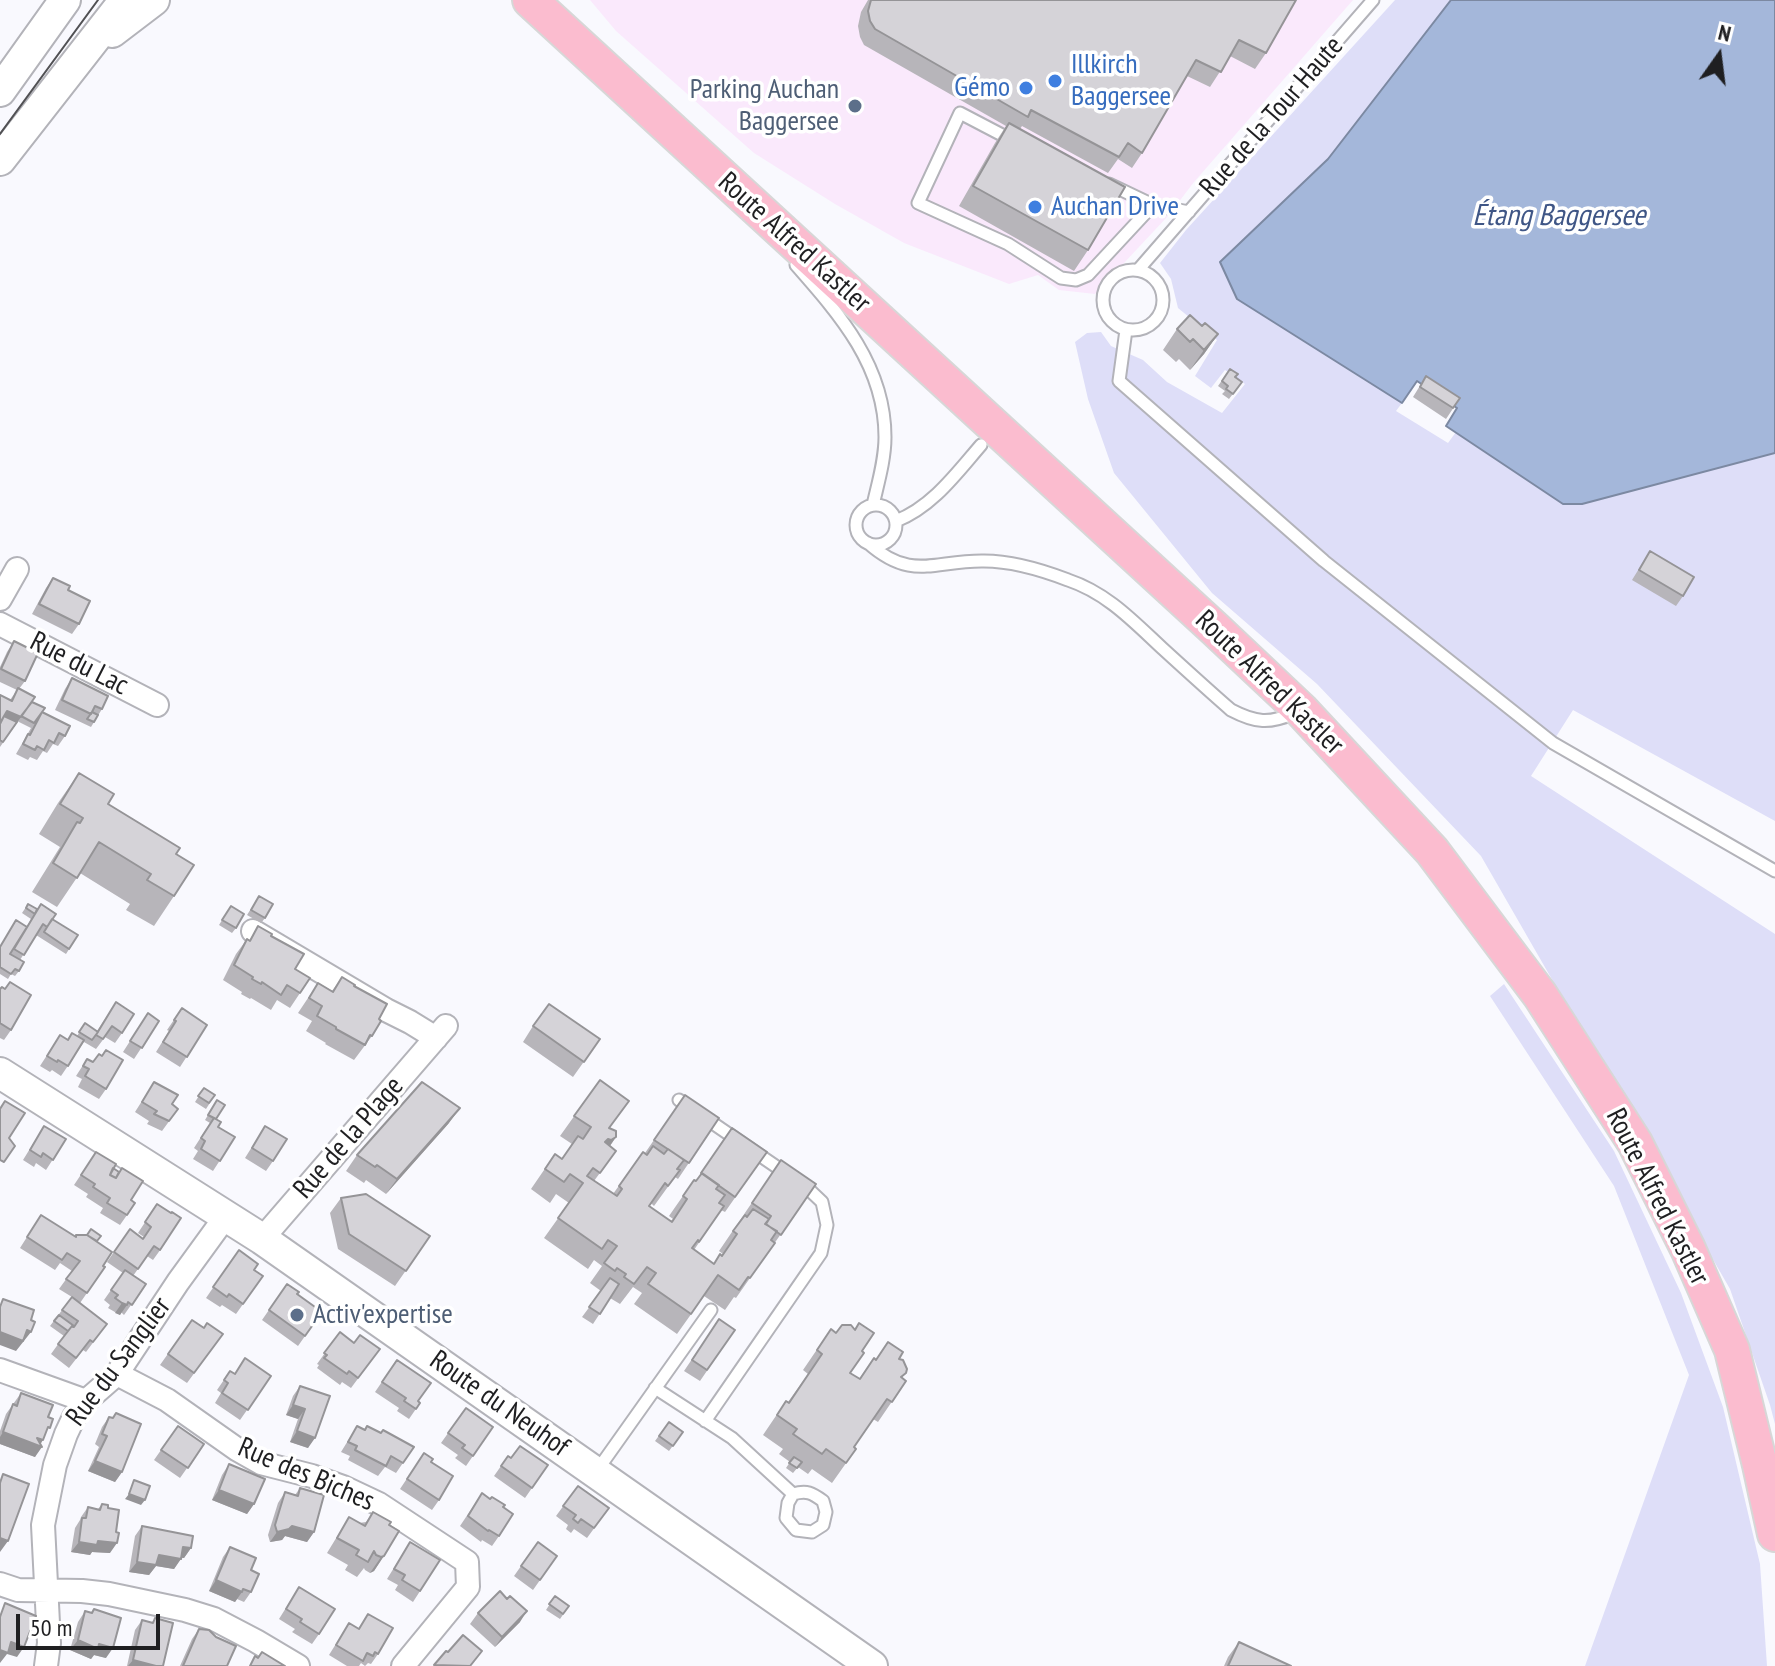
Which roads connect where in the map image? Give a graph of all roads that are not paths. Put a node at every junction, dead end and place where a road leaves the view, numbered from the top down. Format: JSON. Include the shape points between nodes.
{"nodes":[{"id":1,"x":65,"y":0,"type":"edge"},
{"id":2,"x":125,"y":0,"type":"edge"},
{"id":3,"x":154,"y":0,"type":"edge"},
{"id":4,"x":530,"y":0,"type":"edge"},
{"id":5,"x":1373,"y":0,"type":"edge"},
{"id":6,"x":79,"y":58,"type":"junction"},
{"id":7,"x":0,"y":91,"type":"edge"},
{"id":8,"x":1023,"y":138,"type":"edge"},
{"id":9,"x":0,"y":160,"type":"edge"},
{"id":10,"x":705,"y":162,"type":"junction"},
{"id":11,"x":1099,"y":179,"type":"edge"},
{"id":12,"x":1153,"y":205,"type":"junction"},
{"id":13,"x":1189,"y":212,"type":"junction"},
{"id":14,"x":776,"y":243,"type":"dead end"},
{"id":15,"x":786,"y":254,"type":"dead end"},
{"id":16,"x":1138,"y":270,"type":"junction"},
{"id":17,"x":1126,"y":330,"type":"junction"},
{"id":18,"x":981,"y":445,"type":"dead end"},
{"id":19,"x":873,"y":505,"type":"junction"},
{"id":20,"x":896,"y":521,"type":"junction"},
{"id":21,"x":868,"y":543,"type":"junction"},
{"id":22,"x":17,"y":569,"type":"dead end"},
{"id":23,"x":0,"y":599,"type":"edge"},
{"id":24,"x":0,"y":624,"type":"edge"},
{"id":25,"x":157,"y":705,"type":"dead end"},
{"id":26,"x":1301,"y":710,"type":"junction"},
{"id":27,"x":1775,"y":871,"type":"edge"},
{"id":28,"x":253,"y":931,"type":"edge"},
{"id":29,"x":0,"y":1073,"type":"edge"},
{"id":30,"x":679,"y":1100,"type":"edge"},
{"id":31,"x":226,"y":1216,"type":"junction"},
{"id":32,"x":262,"y":1239,"type":"junction"},
{"id":33,"x":711,"y":1310,"type":"edge"},
{"id":34,"x":0,"y":1370,"type":"edge"},
{"id":35,"x":117,"y":1374,"type":"junction"},
{"id":36,"x":655,"y":1388,"type":"junction"},
{"id":37,"x":86,"y":1401,"type":"junction"},
{"id":38,"x":705,"y":1421,"type":"junction"},
{"id":39,"x":1760,"y":1465,"type":"junction"},
{"id":40,"x":596,"y":1472,"type":"junction"},
{"id":41,"x":793,"y":1494,"type":"dead end"},
{"id":42,"x":1775,"y":1500,"type":"edge"},
{"id":43,"x":1775,"y":1534,"type":"edge"},
{"id":44,"x":0,"y":1584,"type":"edge"},
{"id":45,"x":46,"y":1591,"type":"junction"},
{"id":46,"x":46,"y":1666,"type":"edge"},
{"id":47,"x":298,"y":1666,"type":"edge"},
{"id":48,"x":403,"y":1666,"type":"edge"},
{"id":49,"x":872,"y":1666,"type":"edge"}],
"edges":[{"from":1,"to":7,"type":"street"},
{"from":2,"to":6,"type":"street"},
{"from":3,"to":6,"type":"street"},
{"from":4,"to":10,"type":"main road","name":"Route Alfred Kastler"},
{"from":5,"to":13,"type":"lane","name":"Rue de la Tour Haute"},
{"from":6,"to":9,"type":"street"},
{"from":8,"to":12,"type":"lane","via":[[1004,136],[960,113],[918,203],[1008,244],[1061,278],[1076,280],[1088,275]]},
{"from":10,"to":14,"type":"lane"},
{"from":10,"to":26,"type":"main road","name":"Route Alfred Kastler"},
{"from":11,"to":12,"type":"lane"},
{"from":12,"to":13,"type":"lane"},
{"from":13,"to":16,"type":"lane","name":"Rue de la Tour Haute"},
{"from":15,"to":19,"type":"lane","via":[[866,355],[877,385],[885,438]]},
{"from":16,"to":17,"type":"lane","name":"Rue de la Tour Haute","via":[[1110,280],[1102,299],[1109,319]]},
{"from":16,"to":17,"type":"lane","via":[[1156,279],[1163,308],[1152,325]]},
{"from":17,"to":27,"type":"lane","via":[[1119,381],[1324,561],[1553,743]]},
{"from":18,"to":20,"type":"lane","via":[[933,499]]},
{"from":19,"to":20,"type":"lane","via":[[885,507]]},
{"from":19,"to":21,"type":"lane","via":[[860,513],[856,524]]},
{"from":20,"to":21,"type":"lane","via":[[886,542]]},
{"from":21,"to":26,"type":"lane","via":[[900,564],[920,568],[986,561],[1071,581],[1117,605],[1231,710],[1262,722]]},
{"from":22,"to":23,"type":"street"},
{"from":24,"to":25,"type":"street","name":"Rue du Lac"},
{"from":26,"to":39,"type":"main road","name":"Route Alfred Kastler","via":[[1432,851],[1540,995],[1635,1143],[1732,1350]]},
{"from":28,"to":32,"type":"street","name":"Rue de la Plage","via":[[386,1010],[441,1032]]},
{"from":29,"to":31,"type":"street","name":"Route du Neuhof"},
{"from":30,"to":38,"type":"lane","via":[[804,1185],[822,1202],[827,1225],[821,1253]]},
{"from":31,"to":32,"type":"street","name":"Route du Neuhof"},
{"from":31,"to":35,"type":"street","name":"Rue du Sanglier"},
{"from":32,"to":40,"type":"street","name":"Route du Neuhof"},
{"from":33,"to":36,"type":"lane"},
{"from":34,"to":37,"type":"street"},
{"from":35,"to":37,"type":"street","name":"Rue du Sanglier"},
{"from":35,"to":48,"type":"street","name":"Rue des Biches","via":[[167,1400],[261,1463],[312,1476],[379,1504],[467,1562],[468,1587]]},
{"from":36,"to":38,"type":"lane"},
{"from":36,"to":40,"type":"lane"},
{"from":37,"to":45,"type":"street","name":"Rue du Sanglier","via":[[55,1465],[43,1525]]},
{"from":38,"to":41,"type":"lane","via":[[732,1438]]},
{"from":39,"to":42,"type":"main road"},
{"from":39,"to":43,"type":"main road","name":"Route Alfred Kastler"},
{"from":40,"to":49,"type":"street","name":"Route du Neuhof"},
{"from":44,"to":45,"type":"street"},
{"from":45,"to":46,"type":"street","name":"Rue du Sanglier"},
{"from":45,"to":47,"type":"street","via":[[109,1594],[185,1610],[214,1619]]}]}
